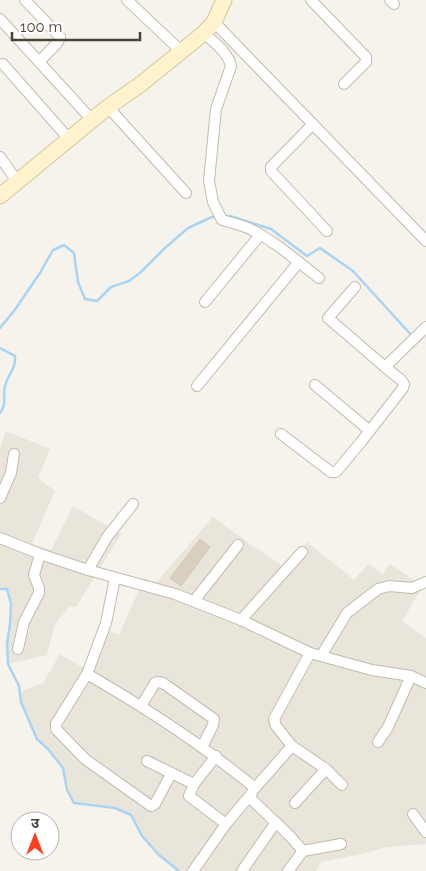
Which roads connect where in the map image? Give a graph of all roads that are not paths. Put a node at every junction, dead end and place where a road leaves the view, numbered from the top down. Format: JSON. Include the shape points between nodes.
{"nodes":[{"id":1,"x":25,"y":0,"type":"edge"},
{"id":2,"x":127,"y":0,"type":"edge"},
{"id":3,"x":224,"y":0,"type":"edge"},
{"id":4,"x":312,"y":0,"type":"edge"},
{"id":5,"x":0,"y":19,"type":"edge"},
{"id":6,"x":209,"y":28,"type":"junction"},
{"id":7,"x":182,"y":52,"type":"junction"},
{"id":8,"x":39,"y":62,"type":"junction"},
{"id":9,"x":3,"y":64,"type":"dead end"},
{"id":10,"x":344,"y":84,"type":"dead end"},
{"id":11,"x":108,"y":107,"type":"junction"},
{"id":12,"x":92,"y":120,"type":"junction"},
{"id":13,"x":312,"y":124,"type":"junction"},
{"id":14,"x":69,"y":139,"type":"junction"},
{"id":15,"x":0,"y":157,"type":"edge"},
{"id":16,"x":17,"y":182,"type":"junction"},
{"id":17,"x":186,"y":193,"type":"dead end"},
{"id":18,"x":0,"y":196,"type":"edge"},
{"id":19,"x":327,"y":231,"type":"dead end"},
{"id":20,"x":260,"y":234,"type":"junction"},
{"id":21,"x":426,"y":242,"type":"edge"},
{"id":22,"x":299,"y":262,"type":"junction"},
{"id":23,"x":318,"y":278,"type":"dead end"},
{"id":24,"x":355,"y":287,"type":"dead end"},
{"id":25,"x":205,"y":302,"type":"dead end"},
{"id":26,"x":426,"y":327,"type":"edge"},
{"id":27,"x":385,"y":367,"type":"junction"},
{"id":28,"x":315,"y":385,"type":"dead end"},
{"id":29,"x":197,"y":386,"type":"dead end"},
{"id":30,"x":370,"y":431,"type":"junction"},
{"id":31,"x":281,"y":434,"type":"dead end"},
{"id":32,"x":14,"y":454,"type":"dead end"},
{"id":33,"x":0,"y":498,"type":"edge"},
{"id":34,"x":132,"y":504,"type":"dead end"},
{"id":35,"x":0,"y":538,"type":"edge"},
{"id":36,"x":238,"y":545,"type":"dead end"},
{"id":37,"x":302,"y":552,"type":"dead end"},
{"id":38,"x":40,"y":554,"type":"junction"},
{"id":39,"x":88,"y":570,"type":"junction"},
{"id":40,"x":116,"y":578,"type":"junction"},
{"id":41,"x":426,"y":582,"type":"edge"},
{"id":42,"x":194,"y":601,"type":"junction"},
{"id":43,"x":241,"y":620,"type":"junction"},
{"id":44,"x":18,"y":649,"type":"dead end"},
{"id":45,"x":310,"y":652,"type":"junction"},
{"id":46,"x":321,"y":656,"type":"junction"},
{"id":47,"x":87,"y":674,"type":"junction"},
{"id":48,"x":411,"y":676,"type":"junction"},
{"id":49,"x":426,"y":683,"type":"edge"},
{"id":50,"x":141,"y":706,"type":"junction"},
{"id":51,"x":378,"y":742,"type":"dead end"},
{"id":52,"x":292,"y":746,"type":"junction"},
{"id":53,"x":202,"y":747,"type":"junction"},
{"id":54,"x":216,"y":756,"type":"junction"},
{"id":55,"x":147,"y":761,"type":"dead end"},
{"id":56,"x":326,"y":770,"type":"junction"},
{"id":57,"x":171,"y":774,"type":"junction"},
{"id":58,"x":194,"y":784,"type":"junction"},
{"id":59,"x":342,"y":785,"type":"dead end"},
{"id":60,"x":255,"y":788,"type":"junction"},
{"id":61,"x":249,"y":797,"type":"junction"},
{"id":62,"x":295,"y":803,"type":"dead end"},
{"id":63,"x":413,"y":814,"type":"dead end"},
{"id":64,"x":276,"y":822,"type":"junction"},
{"id":65,"x":226,"y":824,"type":"junction"},
{"id":66,"x":426,"y":832,"type":"edge"},
{"id":67,"x":341,"y":844,"type":"dead end"},
{"id":68,"x":303,"y":851,"type":"junction"},
{"id":69,"x":192,"y":871,"type":"edge"},
{"id":70,"x":242,"y":871,"type":"edge"},
{"id":71,"x":288,"y":871,"type":"edge"}],
"edges":[{"from":1,"to":8,"type":"street","via":[[60,37]]},
{"from":2,"to":7,"type":"street"},
{"from":3,"to":6,"type":"main road"},
{"from":4,"to":10,"type":"street","via":[[366,57],[365,63]]},
{"from":5,"to":8,"type":"street"},
{"from":6,"to":7,"type":"main road"},
{"from":6,"to":13,"type":"street"},
{"from":6,"to":20,"type":"street","via":[[231,66],[216,109],[209,181],[213,202],[224,221]]},
{"from":7,"to":11,"type":"main road"},
{"from":8,"to":12,"type":"street"},
{"from":9,"to":14,"type":"street"},
{"from":11,"to":12,"type":"main road"},
{"from":11,"to":17,"type":"street"},
{"from":12,"to":14,"type":"main road"},
{"from":13,"to":19,"type":"street","via":[[271,167],[271,171]]},
{"from":13,"to":21,"type":"street"},
{"from":14,"to":16,"type":"main road"},
{"from":15,"to":16,"type":"street"},
{"from":16,"to":18,"type":"main road"},
{"from":20,"to":22,"type":"street"},
{"from":20,"to":25,"type":"street"},
{"from":22,"to":23,"type":"street"},
{"from":22,"to":29,"type":"street"},
{"from":24,"to":27,"type":"street","via":[[328,318]]},
{"from":26,"to":27,"type":"street"},
{"from":27,"to":30,"type":"street","via":[[401,380],[404,387]]},
{"from":28,"to":30,"type":"street"},
{"from":30,"to":31,"type":"street","via":[[335,472],[330,472]]},
{"from":32,"to":33,"type":"street","via":[[11,473]]},
{"from":34,"to":39,"type":"street"},
{"from":35,"to":38,"type":"street"},
{"from":36,"to":42,"type":"street"},
{"from":37,"to":43,"type":"street"},
{"from":38,"to":39,"type":"street"},
{"from":38,"to":44,"type":"street","via":[[34,575],[39,593],[24,622]]},
{"from":39,"to":40,"type":"street"},
{"from":40,"to":42,"type":"street"},
{"from":40,"to":47,"type":"street","via":[[106,623]]},
{"from":41,"to":46,"type":"street","via":[[412,588],[383,586],[347,613]]},
{"from":42,"to":43,"type":"street"},
{"from":43,"to":45,"type":"street"},
{"from":45,"to":46,"type":"street"},
{"from":45,"to":52,"type":"street","via":[[274,719]]},
{"from":46,"to":48,"type":"street","via":[[372,670]]},
{"from":47,"to":50,"type":"street"},
{"from":47,"to":57,"type":"street","via":[[56,724],[58,732],[86,759],[151,806]]},
{"from":48,"to":49,"type":"street"},
{"from":48,"to":51,"type":"street","via":[[388,728]]},
{"from":50,"to":53,"type":"street"},
{"from":50,"to":53,"type":"street","via":[[155,683],[163,683],[214,719]]},
{"from":52,"to":56,"type":"street"},
{"from":52,"to":60,"type":"street"},
{"from":53,"to":54,"type":"street"},
{"from":54,"to":58,"type":"street"},
{"from":54,"to":60,"type":"street"},
{"from":55,"to":57,"type":"street"},
{"from":56,"to":59,"type":"street"},
{"from":56,"to":62,"type":"street"},
{"from":57,"to":58,"type":"street"},
{"from":58,"to":65,"type":"street","via":[[190,797]]},
{"from":60,"to":61,"type":"street"},
{"from":61,"to":64,"type":"street"},
{"from":61,"to":65,"type":"street"},
{"from":63,"to":66,"type":"street"},
{"from":64,"to":68,"type":"street"},
{"from":64,"to":70,"type":"street"},
{"from":65,"to":69,"type":"street"},
{"from":67,"to":68,"type":"street"},
{"from":68,"to":71,"type":"street"}]}
